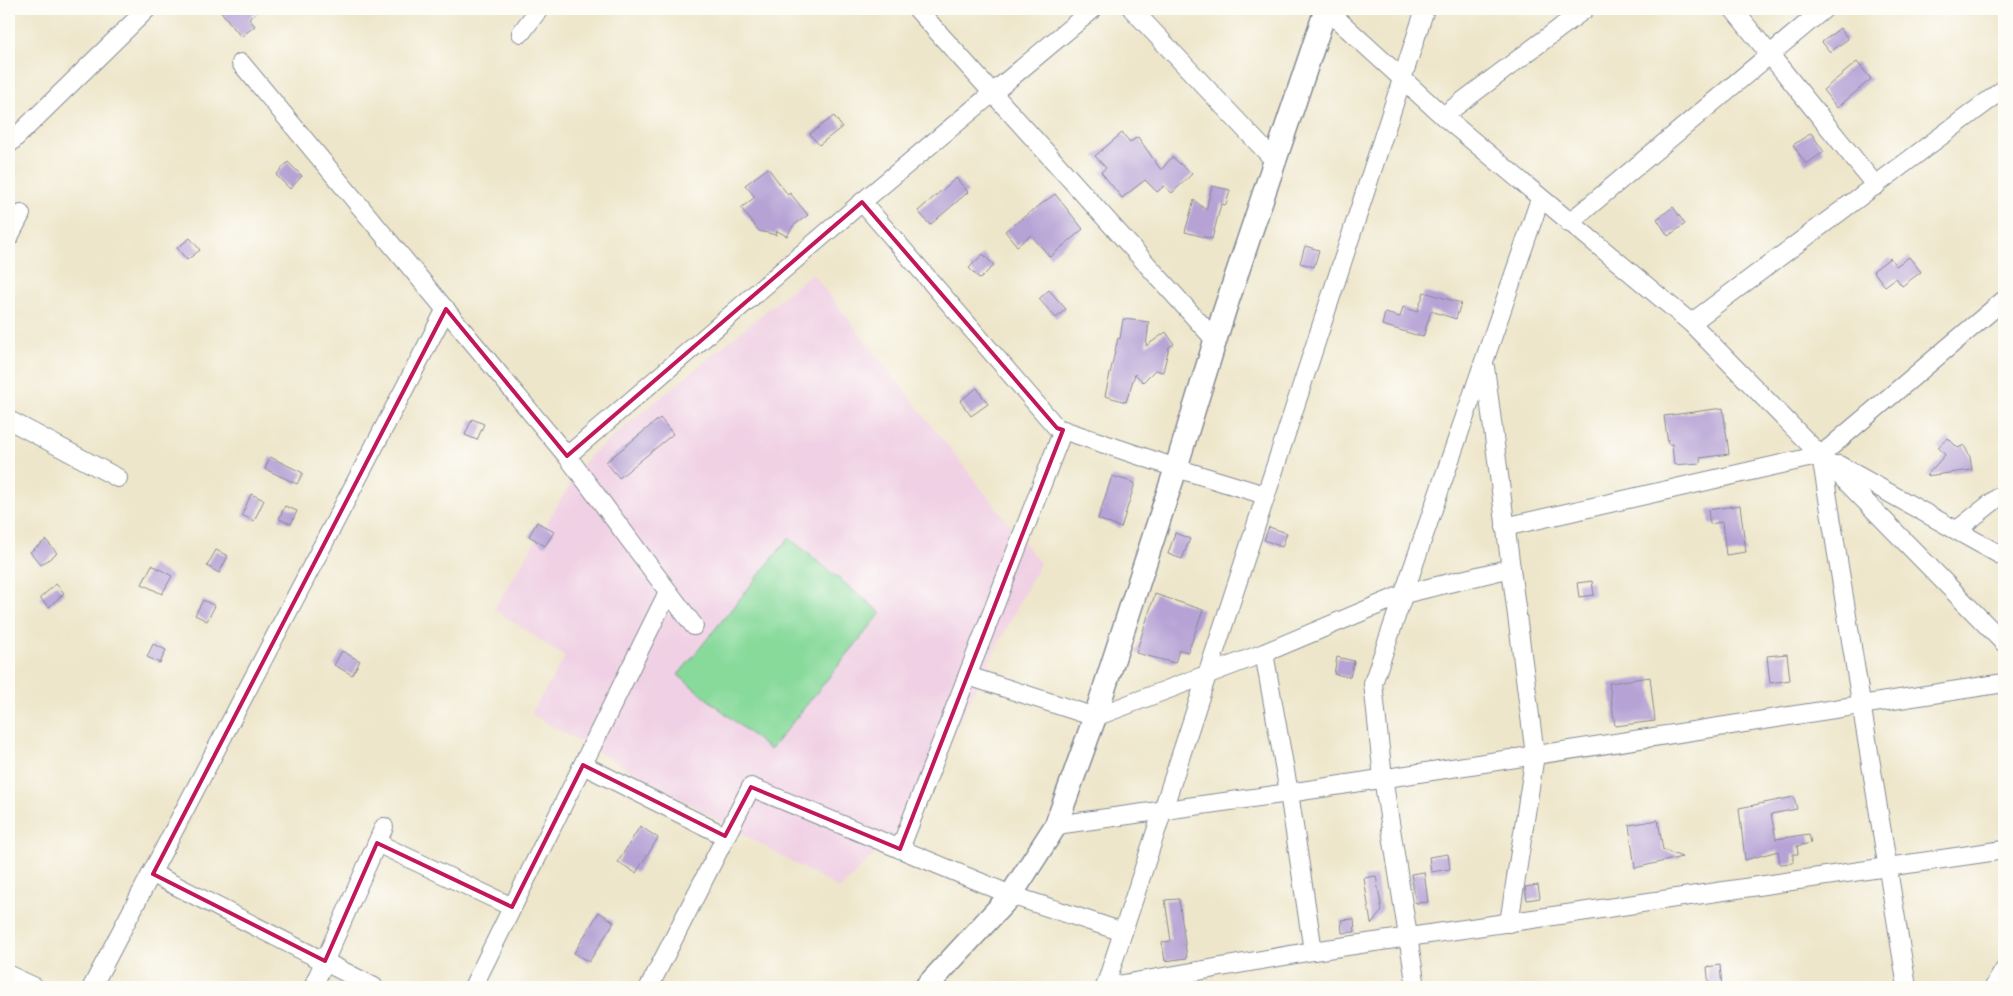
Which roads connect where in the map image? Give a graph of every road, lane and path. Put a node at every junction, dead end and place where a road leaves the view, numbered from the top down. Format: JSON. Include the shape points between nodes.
{"nodes":[{"id":1,"x":147,"y":9,"type":"edge"},
{"id":2,"x":539,"y":9,"type":"edge"},
{"id":3,"x":917,"y":9,"type":"edge"},
{"id":4,"x":1093,"y":9,"type":"edge"},
{"id":5,"x":1132,"y":9,"type":"edge"},
{"id":6,"x":1326,"y":9,"type":"edge"},
{"id":7,"x":1425,"y":9,"type":"edge"},
{"id":8,"x":1585,"y":9,"type":"edge"},
{"id":9,"x":1733,"y":9,"type":"edge"},
{"id":10,"x":1824,"y":9,"type":"edge"},
{"id":11,"x":521,"y":33,"type":"dead end"},
{"id":12,"x":1770,"y":52,"type":"junction"},
{"id":13,"x":241,"y":63,"type":"dead end"},
{"id":14,"x":1401,"y":79,"type":"junction"},
{"id":15,"x":2004,"y":89,"type":"edge"},
{"id":16,"x":991,"y":94,"type":"junction"},
{"id":17,"x":1443,"y":116,"type":"junction"},
{"id":18,"x":9,"y":144,"type":"edge"},
{"id":19,"x":1274,"y":160,"type":"junction"},
{"id":20,"x":1876,"y":186,"type":"junction"},
{"id":21,"x":1540,"y":199,"type":"junction"},
{"id":22,"x":862,"y":202,"type":"junction"},
{"id":23,"x":20,"y":214,"type":"dead end"},
{"id":24,"x":1569,"y":222,"type":"junction"},
{"id":25,"x":9,"y":237,"type":"edge"},
{"id":26,"x":2004,"y":300,"type":"edge"},
{"id":27,"x":446,"y":309,"type":"junction"},
{"id":28,"x":1691,"y":322,"type":"junction"},
{"id":29,"x":1215,"y":340,"type":"junction"},
{"id":30,"x":1484,"y":362,"type":"junction"},
{"id":31,"x":9,"y":420,"type":"edge"},
{"id":32,"x":1063,"y":430,"type":"junction"},
{"id":33,"x":1821,"y":455,"type":"junction"},
{"id":34,"x":567,"y":456,"type":"junction"},
{"id":35,"x":1176,"y":468,"type":"junction"},
{"id":36,"x":118,"y":478,"type":"dead end"},
{"id":37,"x":2004,"y":494,"type":"edge"},
{"id":38,"x":1265,"y":495,"type":"junction"},
{"id":39,"x":1505,"y":527,"type":"junction"},
{"id":40,"x":1957,"y":530,"type":"junction"},
{"id":41,"x":2004,"y":557,"type":"edge"},
{"id":42,"x":1511,"y":568,"type":"junction"},
{"id":43,"x":668,"y":592,"type":"junction"},
{"id":44,"x":1404,"y":594,"type":"junction"},
{"id":45,"x":694,"y":626,"type":"dead end"},
{"id":46,"x":2004,"y":643,"type":"edge"},
{"id":47,"x":1264,"y":653,"type":"junction"},
{"id":48,"x":968,"y":676,"type":"junction"},
{"id":49,"x":1206,"y":676,"type":"junction"},
{"id":50,"x":2004,"y":683,"type":"edge"},
{"id":51,"x":1862,"y":705,"type":"junction"},
{"id":52,"x":1095,"y":717,"type":"junction"},
{"id":53,"x":1535,"y":755,"type":"junction"},
{"id":54,"x":583,"y":765,"type":"junction"},
{"id":55,"x":1383,"y":778,"type":"junction"},
{"id":56,"x":1290,"y":793,"type":"junction"},
{"id":57,"x":1163,"y":809,"type":"junction"},
{"id":58,"x":1056,"y":825,"type":"junction"},
{"id":59,"x":725,"y":836,"type":"junction"},
{"id":60,"x":900,"y":849,"type":"junction"},
{"id":61,"x":2004,"y":850,"type":"edge"},
{"id":62,"x":1887,"y":867,"type":"junction"},
{"id":63,"x":152,"y":874,"type":"junction"},
{"id":64,"x":1011,"y":895,"type":"junction"},
{"id":65,"x":512,"y":907,"type":"junction"},
{"id":66,"x":1509,"y":923,"type":"junction"},
{"id":67,"x":1123,"y":932,"type":"junction"},
{"id":68,"x":1407,"y":938,"type":"junction"},
{"id":69,"x":1313,"y":952,"type":"junction"},
{"id":70,"x":325,"y":961,"type":"junction"},
{"id":71,"x":2004,"y":970,"type":"edge"},
{"id":72,"x":9,"y":974,"type":"edge"},
{"id":73,"x":34,"y":987,"type":"edge"},
{"id":74,"x":92,"y":987,"type":"edge"},
{"id":75,"x":313,"y":987,"type":"edge"},
{"id":76,"x":374,"y":987,"type":"edge"},
{"id":77,"x":473,"y":987,"type":"edge"},
{"id":78,"x":650,"y":987,"type":"edge"},
{"id":79,"x":926,"y":987,"type":"edge"},
{"id":80,"x":1106,"y":987,"type":"edge"},
{"id":81,"x":1416,"y":987,"type":"edge"},
{"id":82,"x":1907,"y":987,"type":"edge"},
{"id":83,"x":1994,"y":987,"type":"edge"}],
"edges":[{"from":1,"to":18,"type":"street"},
{"from":2,"to":11,"type":"street"},
{"from":3,"to":16,"type":"street"},
{"from":4,"to":16,"type":"street"},
{"from":5,"to":19,"type":"street"},
{"from":6,"to":14,"type":"street"},
{"from":6,"to":19,"type":"street"},
{"from":7,"to":14,"type":"street"},
{"from":8,"to":17,"type":"street"},
{"from":9,"to":12,"type":"street"},
{"from":10,"to":12,"type":"street"},
{"from":12,"to":20,"type":"street"},
{"from":12,"to":24,"type":"street"},
{"from":13,"to":27,"type":"street"},
{"from":14,"to":17,"type":"street"},
{"from":14,"to":38,"type":"street"},
{"from":15,"to":20,"type":"street"},
{"from":16,"to":22,"type":"street"},
{"from":16,"to":29,"type":"street"},
{"from":17,"to":21,"type":"street"},
{"from":19,"to":29,"type":"street"},
{"from":20,"to":28,"type":"street"},
{"from":21,"to":24,"type":"street"},
{"from":21,"to":30,"type":"street"},
{"from":22,"to":32,"type":"street","via":[[1057,428]]},
{"from":22,"to":34,"type":"street"},
{"from":23,"to":25,"type":"street"},
{"from":24,"to":28,"type":"street"},
{"from":26,"to":33,"type":"street"},
{"from":27,"to":34,"type":"street"},
{"from":27,"to":63,"type":"street"},
{"from":28,"to":33,"type":"street"},
{"from":29,"to":35,"type":"street"},
{"from":30,"to":39,"type":"street"},
{"from":30,"to":44,"type":"street"},
{"from":31,"to":36,"type":"street"},
{"from":32,"to":35,"type":"street"},
{"from":32,"to":48,"type":"street"},
{"from":33,"to":39,"type":"street"},
{"from":33,"to":40,"type":"street"},
{"from":33,"to":46,"type":"street"},
{"from":33,"to":51,"type":"street"},
{"from":34,"to":43,"type":"street"},
{"from":35,"to":38,"type":"street"},
{"from":35,"to":52,"type":"street"},
{"from":37,"to":40,"type":"street"},
{"from":38,"to":49,"type":"street"},
{"from":39,"to":42,"type":"street"},
{"from":40,"to":41,"type":"street"},
{"from":42,"to":44,"type":"street"},
{"from":42,"to":53,"type":"street"},
{"from":43,"to":45,"type":"street"},
{"from":43,"to":54,"type":"street"},
{"from":44,"to":47,"type":"street"},
{"from":44,"to":55,"type":"street","via":[[1373,683]]},
{"from":47,"to":49,"type":"street"},
{"from":47,"to":56,"type":"street"},
{"from":48,"to":52,"type":"street"},
{"from":48,"to":60,"type":"street"},
{"from":49,"to":52,"type":"street"},
{"from":49,"to":57,"type":"street"},
{"from":50,"to":51,"type":"street"},
{"from":51,"to":53,"type":"street"},
{"from":51,"to":62,"type":"street"},
{"from":52,"to":58,"type":"street"},
{"from":53,"to":55,"type":"street"},
{"from":53,"to":66,"type":"street"},
{"from":54,"to":59,"type":"street"},
{"from":54,"to":65,"type":"street"},
{"from":55,"to":56,"type":"street"},
{"from":55,"to":68,"type":"street"},
{"from":56,"to":57,"type":"street"},
{"from":56,"to":69,"type":"street"},
{"from":57,"to":58,"type":"street"},
{"from":57,"to":67,"type":"street"},
{"from":58,"to":64,"type":"street"},
{"from":59,"to":60,"type":"street","via":[[751,787]]},
{"from":59,"to":78,"type":"street"},
{"from":60,"to":64,"type":"street"},
{"from":61,"to":62,"type":"street"},
{"from":62,"to":66,"type":"street"},
{"from":62,"to":82,"type":"street"},
{"from":63,"to":70,"type":"street"},
{"from":63,"to":74,"type":"street"},
{"from":64,"to":67,"type":"street"},
{"from":64,"to":79,"type":"street"},
{"from":65,"to":70,"type":"street","via":[[380,835]]},
{"from":65,"to":77,"type":"street"},
{"from":66,"to":68,"type":"street"},
{"from":67,"to":80,"type":"street"},
{"from":68,"to":69,"type":"street"},
{"from":68,"to":81,"type":"street"},
{"from":69,"to":80,"type":"street"},
{"from":70,"to":75,"type":"street"},
{"from":70,"to":76,"type":"street"},
{"from":71,"to":83,"type":"street"},
{"from":72,"to":73,"type":"street"}]}
